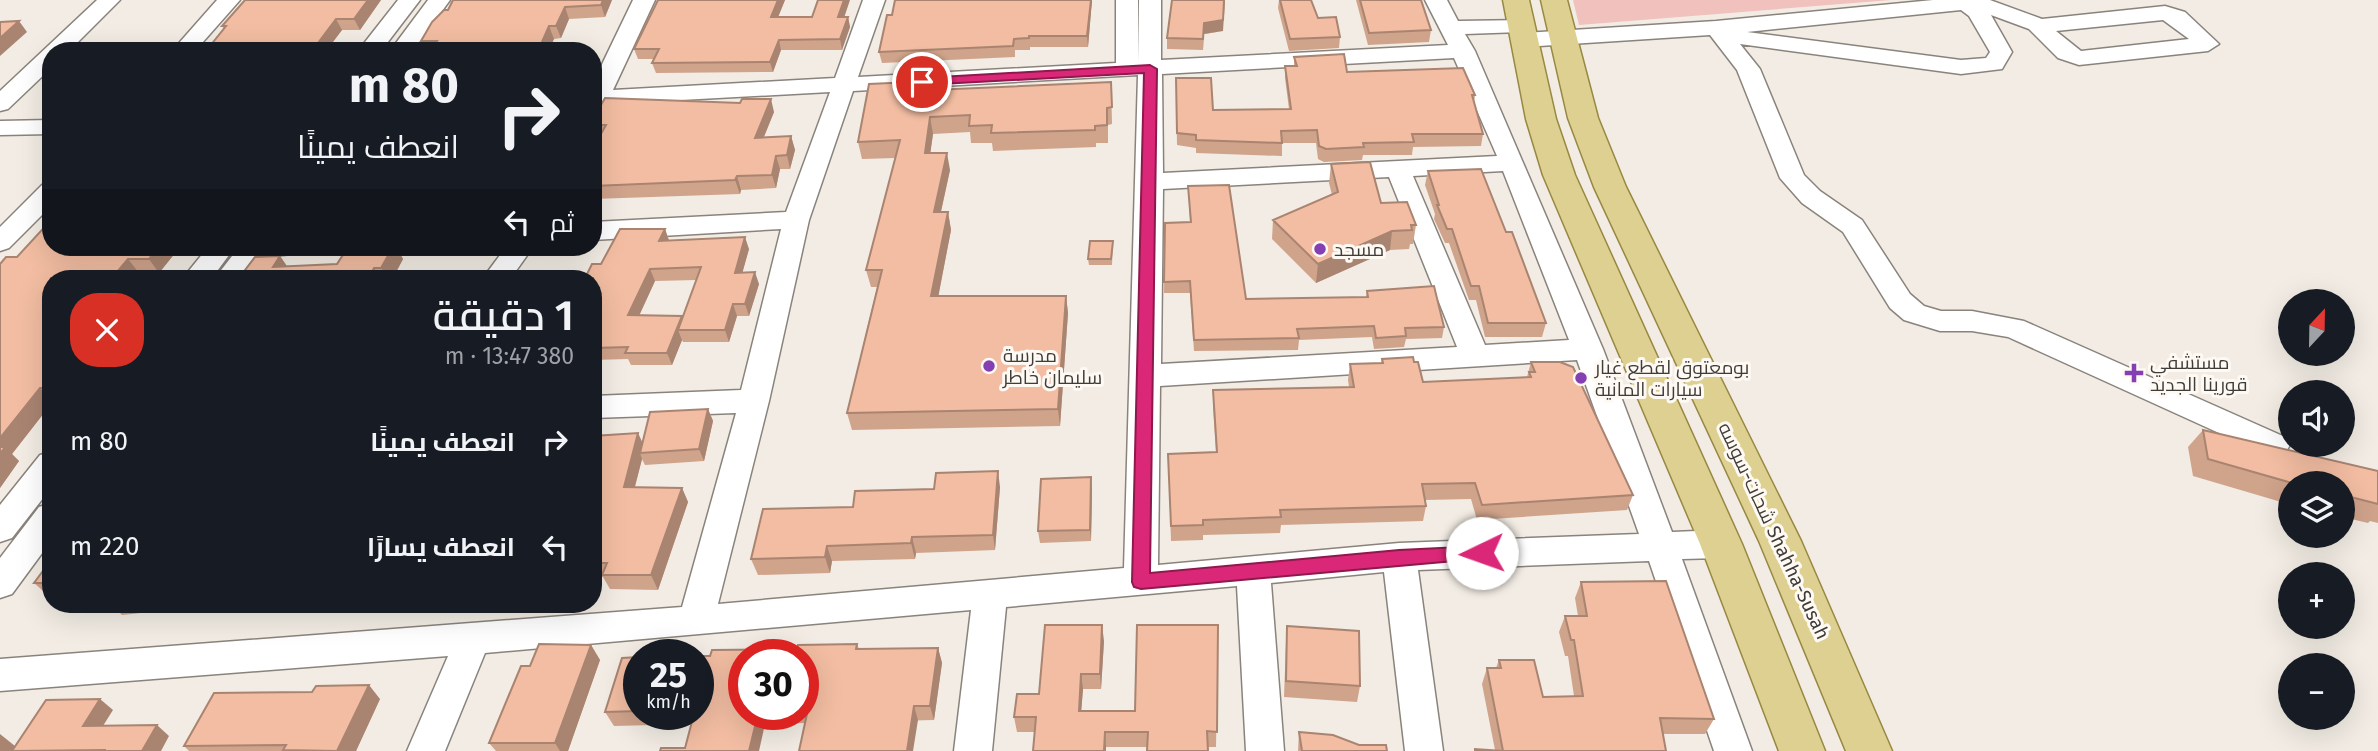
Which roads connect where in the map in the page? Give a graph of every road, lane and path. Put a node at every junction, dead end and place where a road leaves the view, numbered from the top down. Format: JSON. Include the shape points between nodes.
{"nodes":[{"id":1,"x":109,"y":0,"type":"edge"},
{"id":2,"x":229,"y":0,"type":"edge"},
{"id":3,"x":409,"y":0,"type":"edge"},
{"id":4,"x":439,"y":0,"type":"edge"},
{"id":5,"x":644,"y":0,"type":"edge"},
{"id":6,"x":874,"y":0,"type":"edge"},
{"id":7,"x":1127,"y":0,"type":"edge"},
{"id":8,"x":1150,"y":0,"type":"edge"},
{"id":9,"x":1436,"y":0,"type":"edge"},
{"id":10,"x":1554,"y":0,"type":"edge"},
{"id":11,"x":1968,"y":1,"type":"edge"},
{"id":12,"x":1521,"y":21,"type":"edge"},
{"id":13,"x":2038,"y":25,"type":"junction"},
{"id":14,"x":1719,"y":31,"type":"junction"},
{"id":15,"x":1562,"y":39,"type":"junction"},
{"id":16,"x":1458,"y":40,"type":"junction"},
{"id":17,"x":65,"y":42,"type":"edge"},
{"id":18,"x":191,"y":42,"type":"edge"},
{"id":19,"x":376,"y":42,"type":"edge"},
{"id":20,"x":408,"y":42,"type":"edge"},
{"id":21,"x":42,"y":64,"type":"edge"},
{"id":22,"x":1139,"y":70,"type":"junction"},
{"id":23,"x":846,"y":86,"type":"junction"},
{"id":24,"x":602,"y":87,"type":"edge"},
{"id":25,"x":602,"y":101,"type":"edge"},
{"id":26,"x":0,"y":104,"type":"edge"},
{"id":27,"x":42,"y":127,"type":"edge"},
{"id":28,"x":0,"y":128,"type":"edge"},
{"id":29,"x":1512,"y":163,"type":"junction"},
{"id":30,"x":1398,"y":169,"type":"junction"},
{"id":31,"x":1150,"y":182,"type":"junction"},
{"id":32,"x":42,"y":200,"type":"edge"},
{"id":33,"x":796,"y":220,"type":"junction"},
{"id":34,"x":602,"y":231,"type":"edge"},
{"id":35,"x":0,"y":242,"type":"edge"},
{"id":36,"x":215,"y":256,"type":"edge"},
{"id":37,"x":246,"y":256,"type":"edge"},
{"id":38,"x":203,"y":270,"type":"edge"},
{"id":39,"x":235,"y":270,"type":"edge"},
{"id":40,"x":1588,"y":349,"type":"junction"},
{"id":41,"x":1475,"y":356,"type":"junction"},
{"id":42,"x":1143,"y":376,"type":"junction"},
{"id":43,"x":754,"y":401,"type":"junction"},
{"id":44,"x":602,"y":407,"type":"edge"},
{"id":45,"x":2274,"y":445,"type":"edge"},
{"id":46,"x":42,"y":475,"type":"edge"},
{"id":47,"x":42,"y":528,"type":"edge"},
{"id":48,"x":0,"y":529,"type":"edge"},
{"id":49,"x":1721,"y":544,"type":"junction"},
{"id":50,"x":1662,"y":545,"type":"junction"},
{"id":51,"x":1399,"y":557,"type":"junction"},
{"id":52,"x":1253,"y":571,"type":"junction"},
{"id":53,"x":1141,"y":582,"type":"junction"},
{"id":54,"x":0,"y":584,"type":"edge"},
{"id":55,"x":990,"y":596,"type":"junction"},
{"id":56,"x":696,"y":621,"type":"junction"},
{"id":57,"x":473,"y":639,"type":"junction"},
{"id":58,"x":0,"y":675,"type":"edge"},
{"id":59,"x":426,"y":751,"type":"edge"},
{"id":60,"x":973,"y":751,"type":"edge"},
{"id":61,"x":1265,"y":751,"type":"edge"},
{"id":62,"x":1424,"y":751,"type":"edge"},
{"id":63,"x":1733,"y":751,"type":"edge"},
{"id":64,"x":1802,"y":751,"type":"edge"},
{"id":65,"x":1869,"y":751,"type":"edge"}],
"edges":[{"from":1,"to":17,"type":"street"},
{"from":2,"to":18,"type":"street"},
{"from":3,"to":19,"type":"street"},
{"from":4,"to":20,"type":"street"},
{"from":5,"to":24,"type":"street"},
{"from":6,"to":23,"type":"street"},
{"from":7,"to":22,"type":"street"},
{"from":8,"to":22,"type":"street"},
{"from":9,"to":16,"type":"street"},
{"from":10,"to":15,"type":"main road","name":"شحات-سوسه Shahha-Susah"},
{"from":11,"to":13,"type":"street"},
{"from":11,"to":14,"type":"street"},
{"from":11,"to":14,"type":"street","via":[[2001,52],[1994,64],[1961,67]]},
{"from":12,"to":15,"type":"street"},
{"from":12,"to":16,"type":"street"},
{"from":12,"to":49,"type":"main road","via":[[1541,119],[1559,175]]},
{"from":13,"to":13,"type":"street","via":[[2165,13],[2177,17],[2208,44],[2084,58],[2066,53]]},
{"from":14,"to":15,"type":"street"},
{"from":14,"to":45,"type":"street","via":[[1748,69],[1793,178],[1811,197],[1853,226],[1900,301],[1914,313],[1940,321],[2014,328]]},
{"from":15,"to":65,"type":"main road","name":"شحات-سوسه Shahha-Susah","via":[[1583,118],[1610,187],[1780,541]]},
{"from":16,"to":22,"type":"street"},
{"from":16,"to":29,"type":"street"},
{"from":21,"to":26,"type":"street"},
{"from":22,"to":23,"type":"street"},
{"from":22,"to":31,"type":"street"},
{"from":23,"to":25,"type":"street"},
{"from":23,"to":33,"type":"street"},
{"from":27,"to":28,"type":"street"},
{"from":29,"to":30,"type":"street"},
{"from":29,"to":40,"type":"street"},
{"from":30,"to":31,"type":"street"},
{"from":30,"to":41,"type":"street"},
{"from":31,"to":42,"type":"street"},
{"from":32,"to":35,"type":"street"},
{"from":33,"to":34,"type":"street"},
{"from":33,"to":43,"type":"street"},
{"from":36,"to":38,"type":"street"},
{"from":37,"to":39,"type":"street"},
{"from":40,"to":41,"type":"street"},
{"from":40,"to":50,"type":"street"},
{"from":41,"to":42,"type":"street"},
{"from":42,"to":53,"type":"street"},
{"from":43,"to":44,"type":"street"},
{"from":43,"to":56,"type":"street"},
{"from":46,"to":48,"type":"street"},
{"from":47,"to":54,"type":"street"},
{"from":49,"to":50,"type":"street"},
{"from":49,"to":64,"type":"main road"},
{"from":50,"to":51,"type":"street"},
{"from":50,"to":63,"type":"street"},
{"from":51,"to":52,"type":"street"},
{"from":51,"to":62,"type":"street"},
{"from":52,"to":53,"type":"street"},
{"from":52,"to":61,"type":"street"},
{"from":53,"to":55,"type":"street"},
{"from":55,"to":56,"type":"street"},
{"from":55,"to":60,"type":"street"},
{"from":56,"to":57,"type":"street"},
{"from":57,"to":58,"type":"street"},
{"from":57,"to":59,"type":"street"}]}
